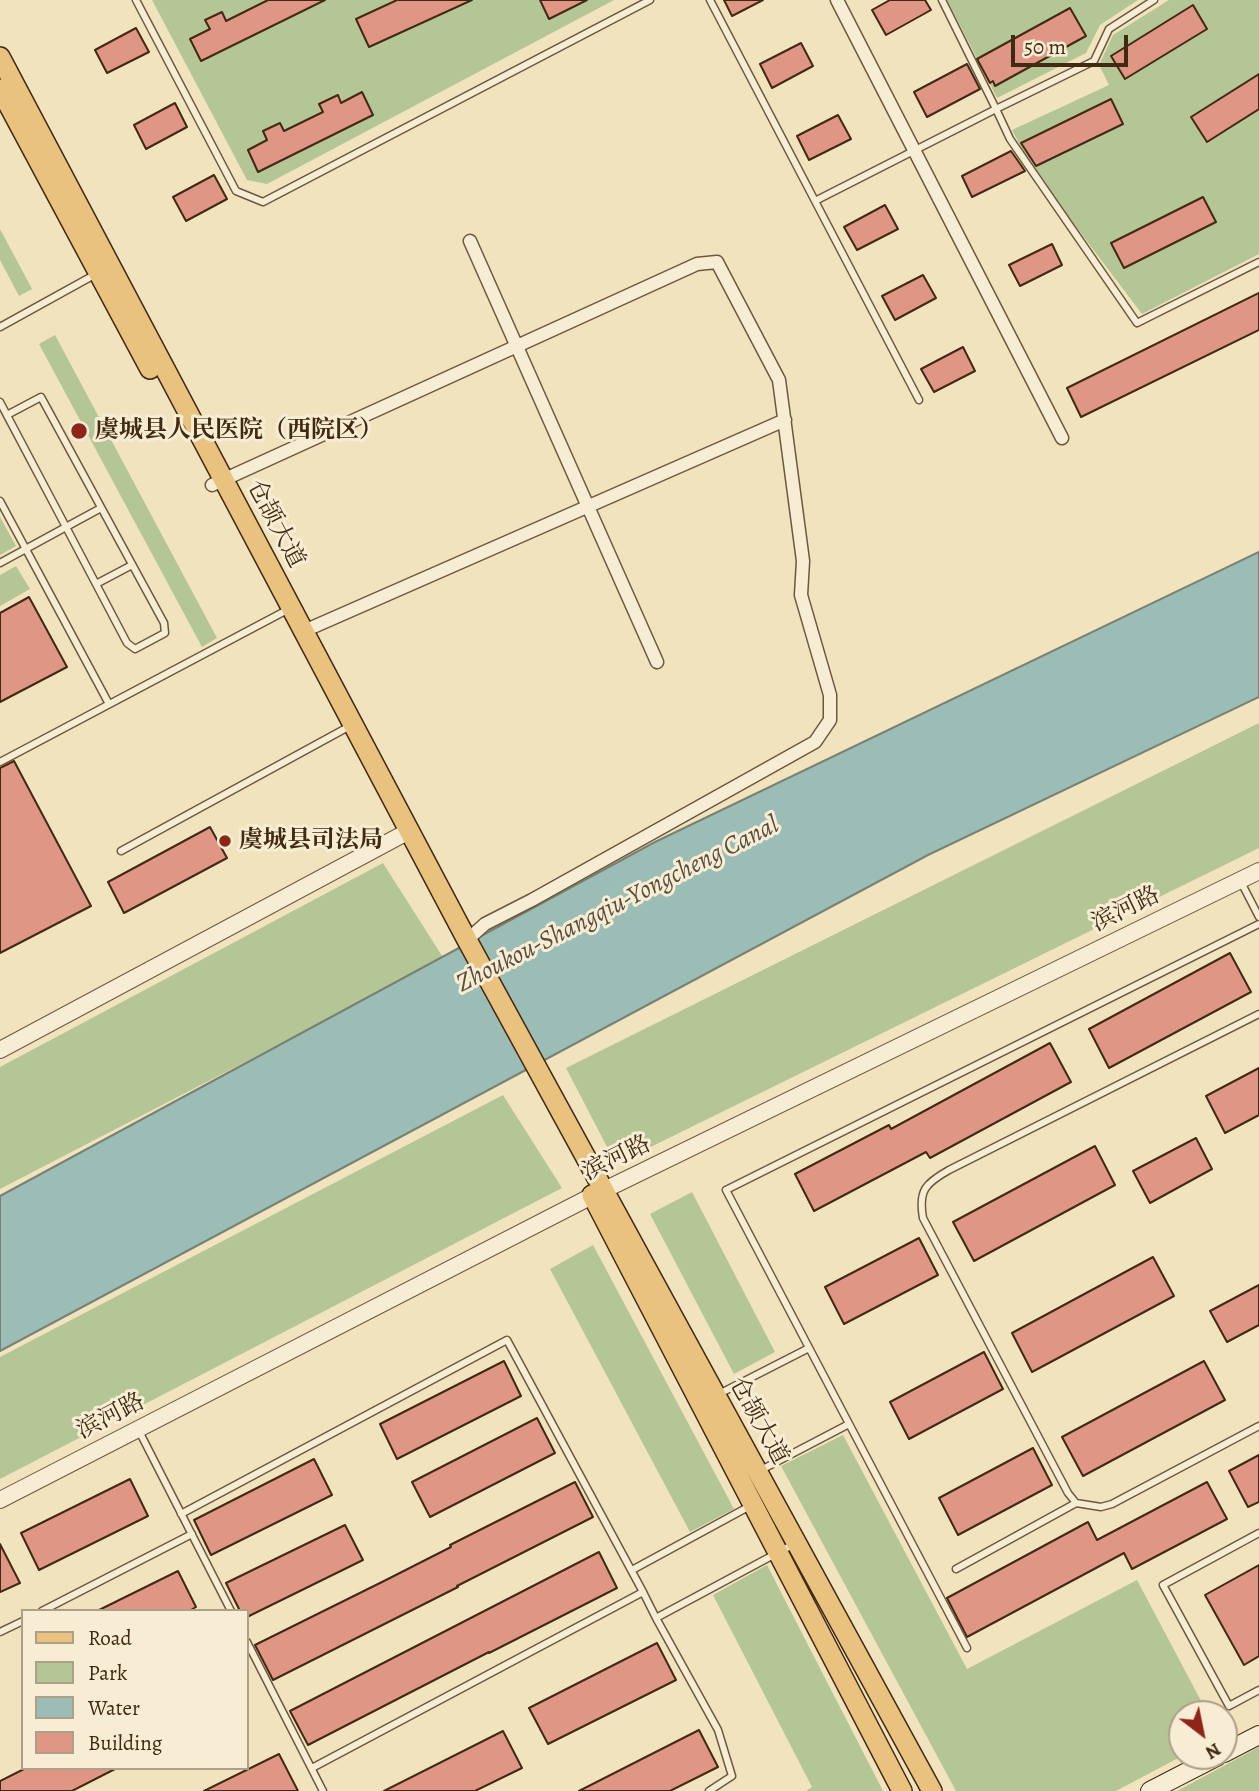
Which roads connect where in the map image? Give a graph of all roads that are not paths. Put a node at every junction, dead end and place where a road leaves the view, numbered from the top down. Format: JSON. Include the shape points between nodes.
{"nodes":[{"id":1,"x":136,"y":0,"type":"edge"},
{"id":2,"x":650,"y":0,"type":"edge"},
{"id":3,"x":710,"y":0,"type":"edge"},
{"id":4,"x":836,"y":0,"type":"edge"},
{"id":5,"x":942,"y":0,"type":"edge"},
{"id":6,"x":1154,"y":0,"type":"edge"},
{"id":7,"x":0,"y":57,"type":"edge"},
{"id":8,"x":0,"y":89,"type":"edge"},
{"id":9,"x":996,"y":109,"type":"junction"},
{"id":10,"x":914,"y":149,"type":"junction"},
{"id":11,"x":815,"y":201,"type":"junction"},
{"id":12,"x":470,"y":241,"type":"dead end"},
{"id":13,"x":1259,"y":262,"type":"edge"},
{"id":14,"x":105,"y":270,"type":"junction"},
{"id":15,"x":0,"y":327,"type":"edge"},
{"id":16,"x":517,"y":346,"type":"junction"},
{"id":17,"x":919,"y":400,"type":"dead end"},
{"id":18,"x":0,"y":402,"type":"edge"},
{"id":19,"x":7,"y":415,"type":"junction"},
{"id":20,"x":785,"y":420,"type":"junction"},
{"id":21,"x":1062,"y":438,"type":"dead end"},
{"id":22,"x":218,"y":483,"type":"junction"},
{"id":23,"x":0,"y":501,"type":"edge"},
{"id":24,"x":588,"y":506,"type":"junction"},
{"id":25,"x":101,"y":508,"type":"junction"},
{"id":26,"x":66,"y":527,"type":"junction"},
{"id":27,"x":25,"y":549,"type":"junction"},
{"id":28,"x":0,"y":563,"type":"edge"},
{"id":29,"x":132,"y":565,"type":"junction"},
{"id":30,"x":96,"y":584,"type":"junction"},
{"id":31,"x":286,"y":610,"type":"junction"},
{"id":32,"x":304,"y":631,"type":"junction"},
{"id":33,"x":657,"y":662,"type":"dead end"},
{"id":34,"x":109,"y":704,"type":"junction"},
{"id":35,"x":349,"y":727,"type":"junction"},
{"id":36,"x":0,"y":762,"type":"edge"},
{"id":37,"x":405,"y":833,"type":"junction"},
{"id":38,"x":121,"y":851,"type":"dead end"},
{"id":39,"x":1259,"y":871,"type":"edge"},
{"id":40,"x":1240,"y":880,"type":"junction"},
{"id":41,"x":1259,"y":917,"type":"edge"},
{"id":42,"x":1259,"y":924,"type":"edge"},
{"id":43,"x":463,"y":942,"type":"junction"},
{"id":44,"x":1259,"y":1014,"type":"edge"},
{"id":45,"x":0,"y":1050,"type":"edge"},
{"id":46,"x":598,"y":1193,"type":"junction"},
{"id":47,"x":809,"y":1348,"type":"junction"},
{"id":48,"x":708,"y":1400,"type":"junction"},
{"id":49,"x":849,"y":1424,"type":"junction"},
{"id":50,"x":1259,"y":1426,"type":"edge"},
{"id":51,"x":138,"y":1429,"type":"junction"},
{"id":52,"x":749,"y":1477,"type":"junction"},
{"id":53,"x":0,"y":1500,"type":"edge"},
{"id":54,"x":762,"y":1500,"type":"junction"},
{"id":55,"x":1076,"y":1503,"type":"junction"},
{"id":56,"x":181,"y":1514,"type":"junction"},
{"id":57,"x":1259,"y":1533,"type":"edge"},
{"id":58,"x":192,"y":1534,"type":"junction"},
{"id":59,"x":797,"y":1543,"type":"junction"},
{"id":60,"x":778,"y":1553,"type":"junction"},
{"id":61,"x":956,"y":1569,"type":"dead end"},
{"id":62,"x":632,"y":1570,"type":"junction"},
{"id":63,"x":643,"y":1592,"type":"junction"},
{"id":64,"x":46,"y":1609,"type":"edge"},
{"id":65,"x":230,"y":1609,"type":"edge"},
{"id":66,"x":656,"y":1618,"type":"junction"},
{"id":67,"x":21,"y":1622,"type":"edge"},
{"id":68,"x":0,"y":1632,"type":"edge"},
{"id":69,"x":248,"y":1644,"type":"edge"},
{"id":70,"x":967,"y":1648,"type":"dead end"},
{"id":71,"x":1259,"y":1689,"type":"edge"},
{"id":72,"x":1259,"y":1735,"type":"edge"},
{"id":73,"x":1238,"y":1746,"type":"edge"},
{"id":74,"x":312,"y":1769,"type":"junction"},
{"id":75,"x":1191,"y":1770,"type":"edge"},
{"id":76,"x":323,"y":1791,"type":"edge"},
{"id":77,"x":709,"y":1791,"type":"edge"},
{"id":78,"x":902,"y":1791,"type":"edge"},
{"id":79,"x":932,"y":1791,"type":"edge"},
{"id":80,"x":1150,"y":1791,"type":"edge"}],
"edges":[{"from":1,"to":2,"type":"lane","via":[[236,191],[263,202]]},
{"from":3,"to":11,"type":"lane"},
{"from":4,"to":10,"type":"street"},
{"from":5,"to":9,"type":"lane"},
{"from":6,"to":9,"type":"lane","via":[[1109,29],[1094,61]]},
{"from":7,"to":14,"type":"main road","name":"仓颉大道"},
{"from":8,"to":14,"type":"main road","name":"仓颉大道"},
{"from":9,"to":10,"type":"lane"},
{"from":9,"to":13,"type":"lane","via":[[1010,139],[1137,323]]},
{"from":10,"to":11,"type":"lane"},
{"from":10,"to":21,"type":"street"},
{"from":11,"to":17,"type":"lane"},
{"from":12,"to":16,"type":"street"},
{"from":14,"to":15,"type":"lane"},
{"from":14,"to":22,"type":"main road","name":"仓颉大道"},
{"from":16,"to":20,"type":"street","via":[[697,264],[717,262],[779,380]]},
{"from":16,"to":22,"type":"street"},
{"from":16,"to":24,"type":"street"},
{"from":18,"to":19,"type":"lane"},
{"from":19,"to":25,"type":"lane","via":[[41,397]]},
{"from":19,"to":26,"type":"lane"},
{"from":20,"to":24,"type":"street"},
{"from":20,"to":43,"type":"street","via":[[803,561],[801,595],[830,695],[830,720],[815,742],[485,924]]},
{"from":22,"to":31,"type":"main road","name":"仓颉大道"},
{"from":23,"to":27,"type":"lane"},
{"from":24,"to":32,"type":"street"},
{"from":24,"to":33,"type":"street"},
{"from":25,"to":26,"type":"lane"},
{"from":25,"to":29,"type":"lane"},
{"from":26,"to":27,"type":"lane"},
{"from":26,"to":30,"type":"lane"},
{"from":27,"to":28,"type":"lane"},
{"from":27,"to":34,"type":"lane"},
{"from":29,"to":30,"type":"lane"},
{"from":29,"to":30,"type":"lane","via":[[166,633],[135,649],[127,643]]},
{"from":31,"to":32,"type":"main road","name":"仓颉大道"},
{"from":31,"to":34,"type":"lane"},
{"from":31,"to":35,"type":"main road","name":"仓颉大道"},
{"from":32,"to":35,"type":"main road","name":"仓颉大道"},
{"from":34,"to":36,"type":"lane"},
{"from":35,"to":37,"type":"main road","name":"仓颉大道"},
{"from":35,"to":38,"type":"lane"},
{"from":37,"to":43,"type":"main road","name":"仓颉大道"},
{"from":37,"to":45,"type":"street"},
{"from":39,"to":40,"type":"street","name":"滨河路"},
{"from":40,"to":41,"type":"lane"},
{"from":40,"to":46,"type":"street","name":"滨河路"},
{"from":42,"to":47,"type":"lane","via":[[726,1190]]},
{"from":43,"to":46,"type":"main road","name":"仓颉大道"},
{"from":44,"to":55,"type":"lane","via":[[949,1170],[922,1191],[923,1218]]},
{"from":46,"to":48,"type":"main road","name":"仓颉大道"},
{"from":46,"to":51,"type":"street","name":"滨河路"},
{"from":47,"to":48,"type":"lane"},
{"from":47,"to":49,"type":"lane"},
{"from":48,"to":52,"type":"main road","name":"仓颉大道"},
{"from":49,"to":52,"type":"lane"},
{"from":49,"to":70,"type":"lane"},
{"from":50,"to":55,"type":"lane","via":[[1112,1504]]},
{"from":51,"to":53,"type":"street","name":"滨河路"},
{"from":51,"to":56,"type":"lane"},
{"from":52,"to":54,"type":"main road","name":"仓颉大道"},
{"from":54,"to":59,"type":"main road","name":"仓颉大道"},
{"from":54,"to":60,"type":"main road","name":"仓颉大道"},
{"from":54,"to":62,"type":"lane"},
{"from":55,"to":61,"type":"lane"},
{"from":56,"to":58,"type":"lane"},
{"from":56,"to":62,"type":"lane","via":[[507,1340]]},
{"from":57,"to":71,"type":"lane","via":[[1163,1585],[1229,1706]]},
{"from":58,"to":64,"type":"lane"},
{"from":58,"to":65,"type":"lane"},
{"from":59,"to":60,"type":"lane"},
{"from":59,"to":79,"type":"main road","name":"仓颉大道"},
{"from":60,"to":66,"type":"lane"},
{"from":60,"to":78,"type":"main road","name":"仓颉大道"},
{"from":62,"to":63,"type":"lane"},
{"from":63,"to":66,"type":"lane"},
{"from":63,"to":74,"type":"lane"},
{"from":66,"to":77,"type":"lane","via":[[718,1730],[732,1776]]},
{"from":67,"to":68,"type":"lane"},
{"from":69,"to":74,"type":"lane"},
{"from":72,"to":73,"type":"main road"},
{"from":74,"to":76,"type":"lane"},
{"from":75,"to":80,"type":"main road"}]}
